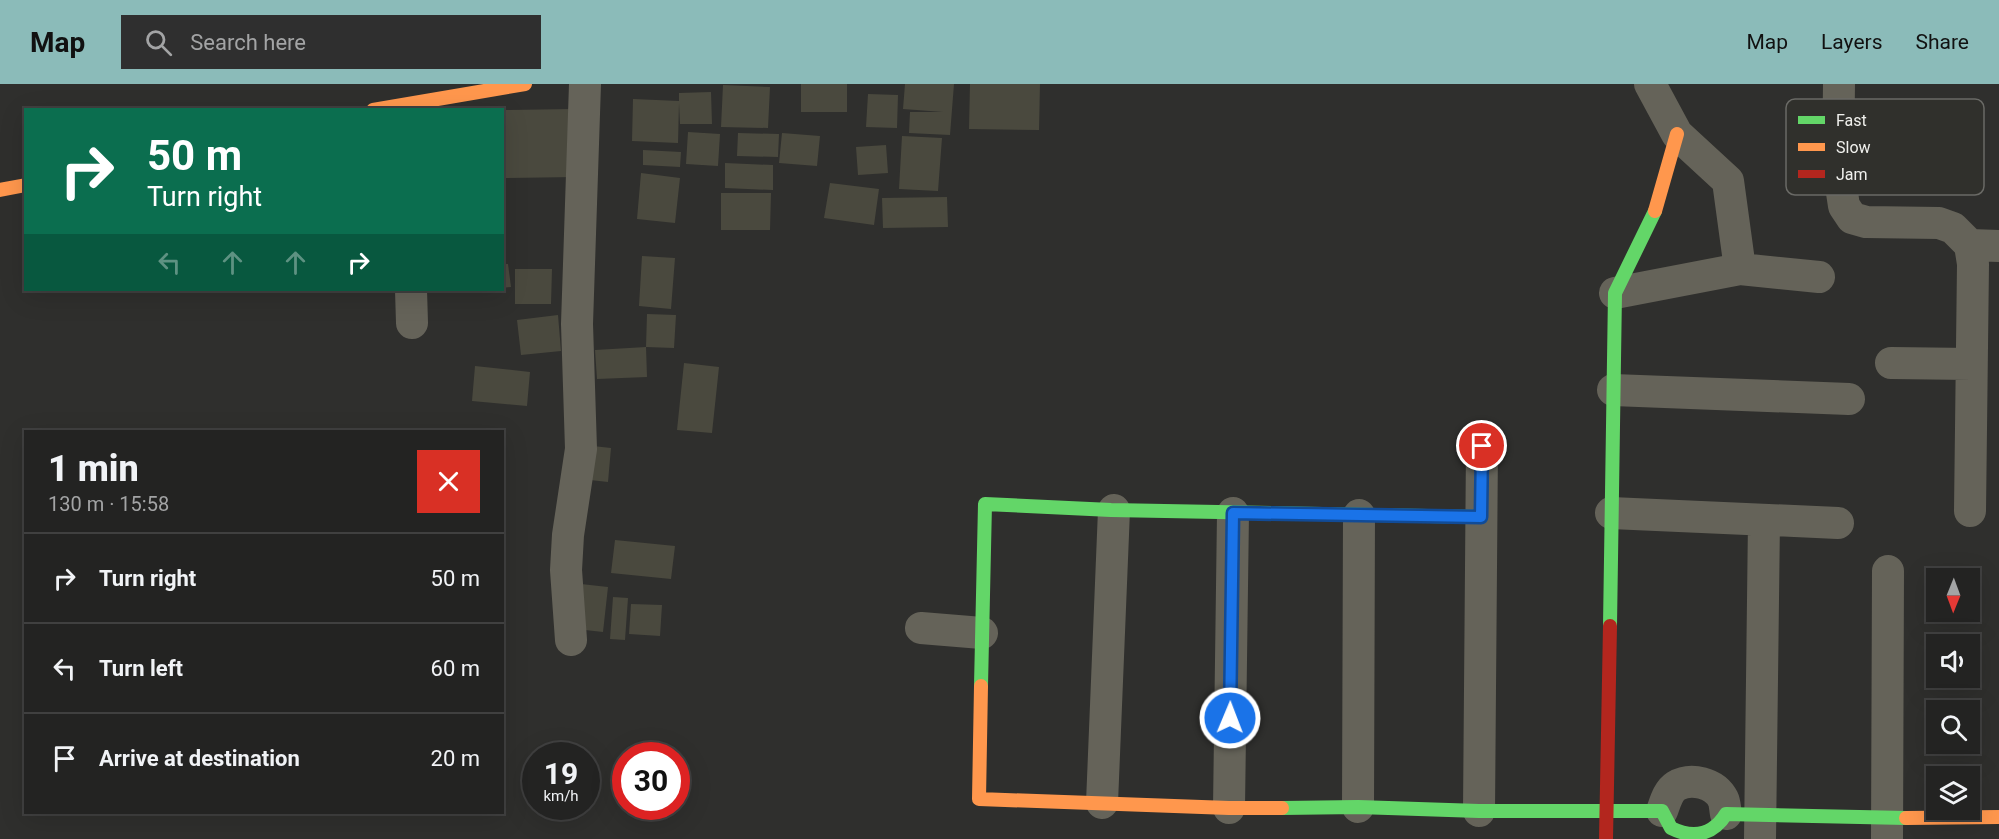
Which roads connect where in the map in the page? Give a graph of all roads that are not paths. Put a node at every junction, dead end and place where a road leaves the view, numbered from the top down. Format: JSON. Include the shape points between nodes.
{"nodes":[{"id":1,"x":525,"y":84,"type":"edge"},
{"id":2,"x":585,"y":84,"type":"edge"},
{"id":3,"x":1650,"y":84,"type":"edge"},
{"id":4,"x":1839,"y":84,"type":"edge"},
{"id":5,"x":1839,"y":99,"type":"edge"},
{"id":6,"x":407,"y":106,"type":"edge"},
{"id":7,"x":390,"y":108,"type":"edge"},
{"id":8,"x":1677,"y":134,"type":"junction"},
{"id":9,"x":24,"y":185,"type":"edge"},
{"id":10,"x":0,"y":190,"type":"edge"},
{"id":11,"x":1842,"y":195,"type":"edge"},
{"id":12,"x":1985,"y":246,"type":"edge"},
{"id":13,"x":1740,"y":268,"type":"junction"},
{"id":14,"x":1820,"y":277,"type":"dead end"},
{"id":15,"x":411,"y":291,"type":"edge"},
{"id":16,"x":1615,"y":293,"type":"junction"},
{"id":17,"x":412,"y":323,"type":"dead end"},
{"id":18,"x":1891,"y":363,"type":"dead end"},
{"id":19,"x":1971,"y":364,"type":"junction"},
{"id":20,"x":1613,"y":390,"type":"junction"},
{"id":21,"x":1849,"y":399,"type":"dead end"},
{"id":22,"x":1482,"y":446,"type":"dead end"},
{"id":23,"x":1114,"y":510,"type":"junction"},
{"id":24,"x":1970,"y":511,"type":"dead end"},
{"id":25,"x":1233,"y":513,"type":"junction"},
{"id":26,"x":1611,"y":513,"type":"junction"},
{"id":27,"x":1359,"y":515,"type":"junction"},
{"id":28,"x":1481,"y":517,"type":"junction"},
{"id":29,"x":1764,"y":520,"type":"junction"},
{"id":30,"x":1838,"y":523,"type":"dead end"},
{"id":31,"x":1888,"y":571,"type":"dead end"},
{"id":32,"x":921,"y":628,"type":"dead end"},
{"id":33,"x":982,"y":633,"type":"junction"},
{"id":34,"x":571,"y":640,"type":"dead end"},
{"id":35,"x":1102,"y":803,"type":"junction"},
{"id":36,"x":1358,"y":807,"type":"junction"},
{"id":37,"x":1229,"y":808,"type":"junction"},
{"id":38,"x":1479,"y":811,"type":"junction"},
{"id":39,"x":1662,"y":811,"type":"junction"},
{"id":40,"x":1607,"y":812,"type":"junction"},
{"id":41,"x":1726,"y":813,"type":"junction"},
{"id":42,"x":1999,"y":817,"type":"edge"},
{"id":43,"x":1760,"y":827,"type":"edge"},
{"id":44,"x":1887,"y":828,"type":"edge"},
{"id":45,"x":1606,"y":839,"type":"edge"}],
"edges":[{"from":1,"to":6,"type":"street"},
{"from":2,"to":34,"type":"street","via":[[577,324],[581,449],[566,570]]},
{"from":3,"to":8,"type":"street"},
{"from":4,"to":5,"type":"street"},
{"from":6,"to":7,"type":"street"},
{"from":8,"to":13,"type":"street","via":[[1728,181]]},
{"from":8,"to":16,"type":"street","via":[[1655,213]]},
{"from":9,"to":10,"type":"street"},
{"from":11,"to":12,"type":"street","via":[[1852,218],[1866,222],[1939,223]]},
{"from":12,"to":19,"type":"street","via":[[1973,264]]},
{"from":13,"to":14,"type":"street"},
{"from":13,"to":16,"type":"street"},
{"from":15,"to":17,"type":"street"},
{"from":16,"to":20,"type":"street"},
{"from":18,"to":19,"type":"street"},
{"from":19,"to":24,"type":"street"},
{"from":20,"to":21,"type":"street"},
{"from":20,"to":26,"type":"street"},
{"from":22,"to":28,"type":"street"},
{"from":23,"to":25,"type":"street"},
{"from":23,"to":33,"type":"street","via":[[985,504]]},
{"from":23,"to":35,"type":"street"},
{"from":25,"to":27,"type":"street"},
{"from":25,"to":37,"type":"street"},
{"from":26,"to":29,"type":"street"},
{"from":26,"to":40,"type":"street"},
{"from":27,"to":28,"type":"street"},
{"from":27,"to":36,"type":"street"},
{"from":28,"to":38,"type":"street"},
{"from":29,"to":30,"type":"street"},
{"from":29,"to":43,"type":"street"},
{"from":31,"to":44,"type":"street"},
{"from":32,"to":33,"type":"street"},
{"from":33,"to":35,"type":"street","via":[[979,798]]},
{"from":35,"to":37,"type":"street"},
{"from":36,"to":37,"type":"street"},
{"from":36,"to":38,"type":"street"},
{"from":38,"to":40,"type":"street"},
{"from":39,"to":40,"type":"street"},
{"from":39,"to":41,"type":"street","via":[[1668,825],[1693,837],[1712,832]]},
{"from":39,"to":41,"type":"street","via":[[1676,786],[1695,781],[1714,788],[1723,799]]},
{"from":40,"to":45,"type":"street"},
{"from":41,"to":43,"type":"street"},
{"from":42,"to":44,"type":"street"},
{"from":43,"to":44,"type":"street"}]}
